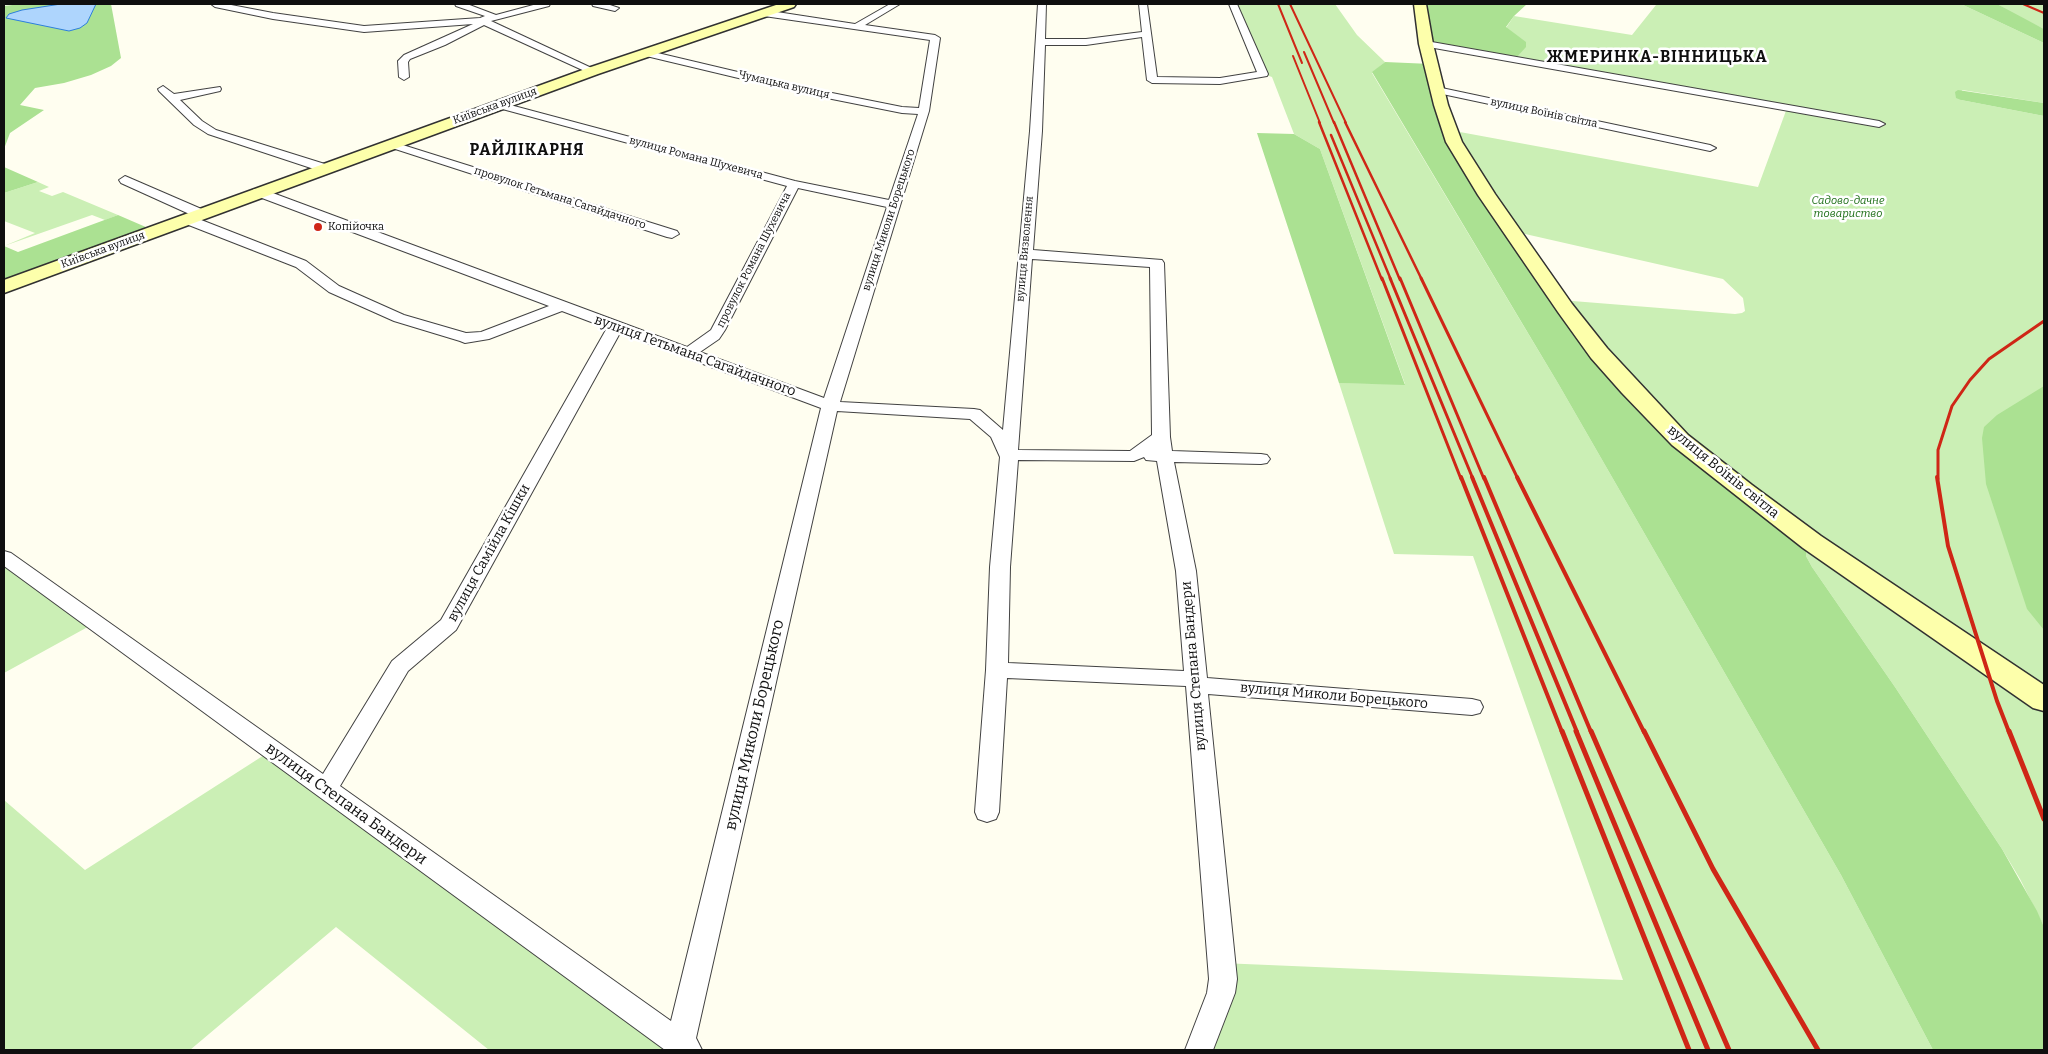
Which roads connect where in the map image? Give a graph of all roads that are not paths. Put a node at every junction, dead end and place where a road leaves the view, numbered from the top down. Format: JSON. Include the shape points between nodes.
{"nodes":[{"id":1,"x":215,"y":4,"type":"edge"},
{"id":2,"x":459,"y":4,"type":"edge"},
{"id":3,"x":546,"y":4,"type":"edge"},
{"id":4,"x":596,"y":4,"type":"edge"},
{"id":5,"x":790,"y":4,"type":"edge"},
{"id":6,"x":896,"y":4,"type":"edge"},
{"id":7,"x":1042,"y":4,"type":"edge"},
{"id":8,"x":1142,"y":4,"type":"edge"},
{"id":9,"x":1234,"y":4,"type":"edge"},
{"id":10,"x":1420,"y":4,"type":"edge"},
{"id":11,"x":615,"y":8,"type":"dead end"},
{"id":12,"x":764,"y":13,"type":"junction"},
{"id":13,"x":483,"y":22,"type":"junction"},
{"id":14,"x":856,"y":26,"type":"junction"},
{"id":15,"x":1145,"y":34,"type":"junction"},
{"id":16,"x":929,"y":36,"type":"joint"},
{"id":17,"x":1040,"y":42,"type":"junction"},
{"id":18,"x":1426,"y":44,"type":"junction"},
{"id":19,"x":645,"y":53,"type":"junction"},
{"id":20,"x":593,"y":70,"type":"junction"},
{"id":21,"x":404,"y":77,"type":"dead end"},
{"id":22,"x":163,"y":89,"type":"dead end"},
{"id":23,"x":216,"y":89,"type":"dead end"},
{"id":24,"x":1437,"y":90,"type":"junction"},
{"id":25,"x":172,"y":98,"type":"junction"},
{"id":26,"x":499,"y":105,"type":"junction"},
{"id":27,"x":924,"y":111,"type":"junction"},
{"id":28,"x":1879,"y":124,"type":"dead end"},
{"id":29,"x":390,"y":144,"type":"junction"},
{"id":30,"x":1710,"y":148,"type":"dead end"},
{"id":31,"x":324,"y":168,"type":"junction"},
{"id":32,"x":125,"y":180,"type":"dead end"},
{"id":33,"x":794,"y":184,"type":"junction"},
{"id":34,"x":258,"y":192,"type":"junction"},
{"id":35,"x":894,"y":205,"type":"junction"},
{"id":36,"x":194,"y":216,"type":"junction"},
{"id":37,"x":672,"y":234,"type":"dead end"},
{"id":38,"x":1025,"y":254,"type":"junction"},
{"id":39,"x":4,"y":287,"type":"edge"},
{"id":40,"x":561,"y":306,"type":"junction"},
{"id":41,"x":616,"y":326,"type":"junction"},
{"id":42,"x":689,"y":353,"type":"junction"},
{"id":43,"x":830,"y":406,"type":"junction"},
{"id":44,"x":1163,"y":447,"type":"junction"},
{"id":45,"x":1008,"y":455,"type":"junction"},
{"id":46,"x":1261,"y":459,"type":"dead end"},
{"id":47,"x":4,"y":556,"type":"edge"},
{"id":48,"x":997,"y":670,"type":"junction"},
{"id":49,"x":1196,"y":682,"type":"junction"},
{"id":50,"x":2044,"y":700,"type":"edge"},
{"id":51,"x":1472,"y":707,"type":"dead end"},
{"id":52,"x":326,"y":790,"type":"junction"},
{"id":53,"x":987,"y":812,"type":"dead end"},
{"id":54,"x":684,"y":1047,"type":"edge"},
{"id":55,"x":1199,"y":1050,"type":"edge"}],
"edges":[{"from":1,"to":13,"type":"street","via":[[364,29]]},
{"from":2,"to":13,"type":"street","via":[[492,15]]},
{"from":3,"to":13,"type":"street"},
{"from":4,"to":11,"type":"street"},
{"from":5,"to":12,"type":"street","name":"Київська вулиця"},
{"from":6,"to":14,"type":"street"},
{"from":7,"to":17,"type":"street","name":"вулиця Визволення"},
{"from":8,"to":15,"type":"street"},
{"from":9,"to":15,"type":"street","via":[[1263,74],[1220,81],[1152,80]]},
{"from":10,"to":18,"type":"street","name":"вулиця Воїнів світла"},
{"from":12,"to":14,"type":"street"},
{"from":12,"to":19,"type":"street","name":"Київська вулиця"},
{"from":13,"to":20,"type":"street"},
{"from":13,"to":21,"type":"street","via":[[407,57],[403,61]]},
{"from":14,"to":16,"type":"street"},
{"from":15,"to":17,"type":"street","via":[[1086,42]]},
{"from":16,"to":27,"type":"street","name":"вулиця Миколи Борецького","via":[[935,38]]},
{"from":17,"to":38,"type":"street","name":"вулиця Визволення"},
{"from":18,"to":24,"type":"street","name":"вулиця Воїнів світла"},
{"from":18,"to":28,"type":"street"},
{"from":19,"to":20,"type":"street","name":"Київська вулиця"},
{"from":19,"to":27,"type":"street","name":"Чумацька вулиця","via":[[797,89],[902,110]]},
{"from":20,"to":26,"type":"street","name":"Київська вулиця"},
{"from":22,"to":25,"type":"street"},
{"from":23,"to":25,"type":"street"},
{"from":24,"to":30,"type":"street","name":"вулиця Воїнів світла"},
{"from":24,"to":50,"type":"street","name":"вулиця Воїнів світла","via":[[1454,142],[1487,195],[1599,353],[1657,418],[1706,462],[1812,542]]},
{"from":25,"to":31,"type":"street","via":[[212,132]]},
{"from":26,"to":29,"type":"street","name":"Київська вулиця"},
{"from":26,"to":33,"type":"street","name":"вулиця Романа Шухевича"},
{"from":27,"to":35,"type":"street","name":"вулиця Миколи Борецького"},
{"from":29,"to":31,"type":"street","name":"Київська вулиця"},
{"from":29,"to":37,"type":"street","name":"провулок Гетьмана Сагайдачного"},
{"from":31,"to":34,"type":"street","name":"Київська вулиця"},
{"from":32,"to":36,"type":"street"},
{"from":33,"to":35,"type":"street","name":"вулиця Романа Шухевича"},
{"from":33,"to":42,"type":"street","name":"провулок Романа Шухевича","via":[[718,330]]},
{"from":34,"to":36,"type":"street","name":"Київська вулиця"},
{"from":34,"to":40,"type":"street","name":"вулиця Гетьмана Сагайдачного"},
{"from":35,"to":43,"type":"street","name":"вулиця Миколи Борецького"},
{"from":36,"to":39,"type":"street","name":"Київська вулиця"},
{"from":36,"to":40,"type":"street","via":[[301,264],[334,289],[399,318],[465,338],[484,336]]},
{"from":38,"to":44,"type":"street","name":"вулиця Степана Бандери","via":[[1157,263]]},
{"from":38,"to":45,"type":"street","name":"вулиця Визволення"},
{"from":40,"to":41,"type":"street","name":"вулиця Гетьмана Сагайдачного"},
{"from":41,"to":42,"type":"street","name":"вулиця Гетьмана Сагайдачного"},
{"from":41,"to":52,"type":"street","name":"вулиця Самійла Кішки","via":[[449,625],[400,666]]},
{"from":42,"to":43,"type":"street","name":"вулиця Гетьмана Сагайдачного"},
{"from":43,"to":45,"type":"street","via":[[974,414],[998,434]]},
{"from":43,"to":54,"type":"street","name":"вулиця Миколи Борецького"},
{"from":44,"to":45,"type":"street","via":[[1134,456]]},
{"from":44,"to":46,"type":"street"},
{"from":44,"to":49,"type":"street","name":"вулиця Степана Бандери","via":[[1186,571]]},
{"from":45,"to":48,"type":"street"},
{"from":47,"to":52,"type":"street","name":"вулиця Степана Бандери"},
{"from":48,"to":49,"type":"street","name":"вулиця Миколи Борецького"},
{"from":48,"to":53,"type":"street"},
{"from":49,"to":51,"type":"street","name":"вулиця Миколи Борецького"},
{"from":49,"to":55,"type":"street","name":"вулиця Степана Бандери","via":[[1223,979],[1221,993]]},
{"from":52,"to":54,"type":"street","name":"вулиця Степана Бандери"}]}
